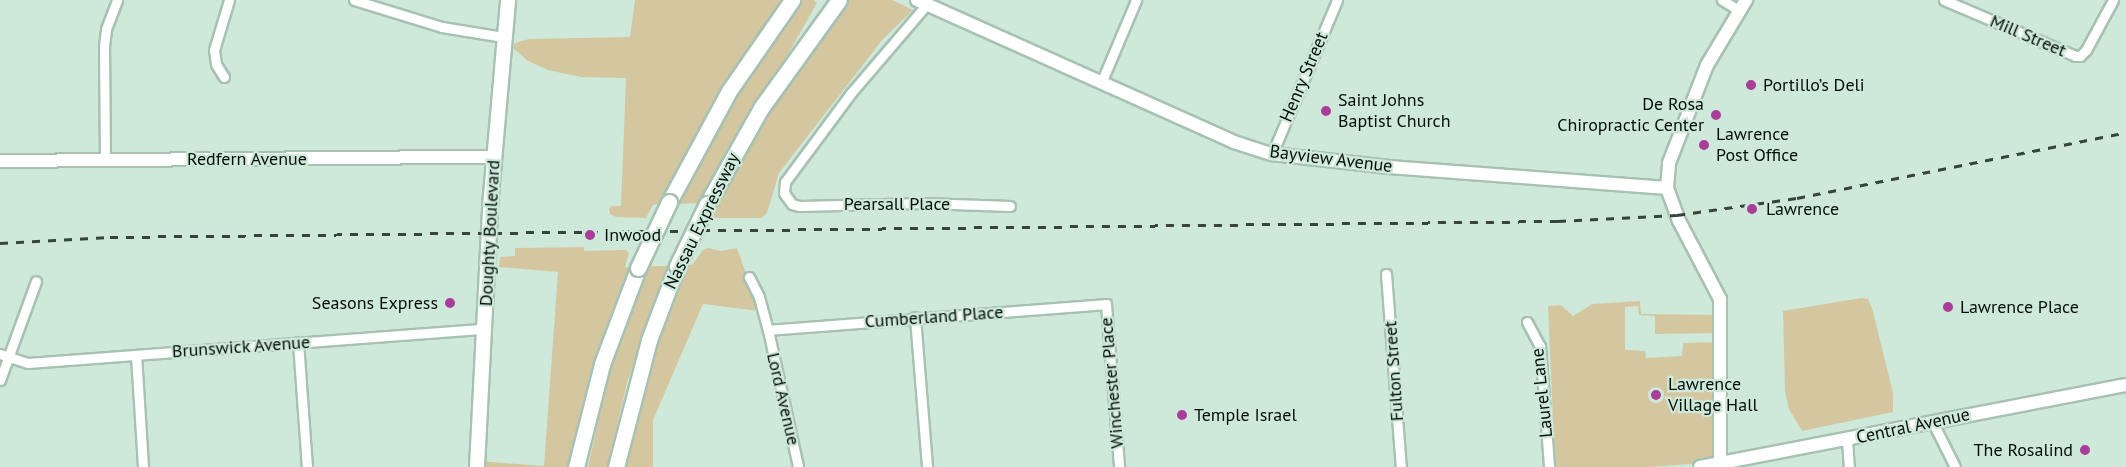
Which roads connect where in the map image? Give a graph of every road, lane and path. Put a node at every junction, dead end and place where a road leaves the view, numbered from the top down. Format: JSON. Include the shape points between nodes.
{"nodes":[{"id":1,"x":117,"y":0,"type":"edge"},
{"id":2,"x":229,"y":0,"type":"edge"},
{"id":3,"x":354,"y":0,"type":"edge"},
{"id":4,"x":508,"y":0,"type":"edge"},
{"id":5,"x":792,"y":0,"type":"edge"},
{"id":6,"x":839,"y":0,"type":"edge"},
{"id":7,"x":1136,"y":0,"type":"edge"},
{"id":8,"x":1337,"y":0,"type":"edge"},
{"id":9,"x":1722,"y":0,"type":"edge"},
{"id":10,"x":1944,"y":0,"type":"edge"},
{"id":11,"x":2113,"y":0,"type":"edge"},
{"id":12,"x":922,"y":2,"type":"edge"},
{"id":13,"x":1955,"y":2,"type":"edge"},
{"id":14,"x":1743,"y":5,"type":"edge"},
{"id":15,"x":503,"y":36,"type":"junction"},
{"id":16,"x":224,"y":77,"type":"dead end"},
{"id":17,"x":1101,"y":83,"type":"junction"},
{"id":18,"x":1272,"y":154,"type":"junction"},
{"id":19,"x":494,"y":157,"type":"junction"},
{"id":20,"x":105,"y":159,"type":"junction"},
{"id":21,"x":0,"y":160,"type":"edge"},
{"id":22,"x":1667,"y":188,"type":"junction"},
{"id":23,"x":1010,"y":206,"type":"dead end"},
{"id":24,"x":1386,"y":274,"type":"dead end"},
{"id":25,"x":749,"y":277,"type":"dead end"},
{"id":26,"x":36,"y":281,"type":"dead end"},
{"id":27,"x":1101,"y":305,"type":"joint"},
{"id":28,"x":915,"y":317,"type":"junction"},
{"id":29,"x":1527,"y":322,"type":"dead end"},
{"id":30,"x":484,"y":330,"type":"junction"},
{"id":31,"x":768,"y":330,"type":"junction"},
{"id":32,"x":298,"y":342,"type":"junction"},
{"id":33,"x":4,"y":355,"type":"edge"},
{"id":34,"x":136,"y":355,"type":"junction"},
{"id":35,"x":0,"y":380,"type":"edge"},
{"id":36,"x":2126,"y":385,"type":"edge"},
{"id":37,"x":1932,"y":421,"type":"junction"},
{"id":38,"x":1846,"y":440,"type":"junction"},
{"id":39,"x":1720,"y":466,"type":"edge"},
{"id":40,"x":143,"y":467,"type":"edge"},
{"id":41,"x":307,"y":467,"type":"edge"},
{"id":42,"x":477,"y":467,"type":"edge"},
{"id":43,"x":576,"y":467,"type":"edge"},
{"id":44,"x":616,"y":467,"type":"edge"},
{"id":45,"x":798,"y":467,"type":"edge"},
{"id":46,"x":927,"y":467,"type":"edge"},
{"id":47,"x":1119,"y":467,"type":"edge"},
{"id":48,"x":1401,"y":467,"type":"edge"},
{"id":49,"x":1549,"y":467,"type":"edge"},
{"id":50,"x":1700,"y":467,"type":"edge"},
{"id":51,"x":1849,"y":467,"type":"edge"},
{"id":52,"x":1955,"y":467,"type":"edge"}],
"edges":[{"from":1,"to":20,"type":"street","via":[[104,46]]},
{"from":2,"to":16,"type":"street","via":[[213,54]]},
{"from":3,"to":15,"type":"street","via":[[442,27]]},
{"from":4,"to":15,"type":"main road","name":"Doughty Boulevard"},
{"from":5,"to":43,"type":"highway","name":"Nassau Expressway","bridge":true,"via":[[729,91],[638,268],[602,364]]},
{"from":6,"to":44,"type":"highway","name":"Nassau Expressway","bridge":true,"via":[[761,108],[677,266],[649,340]]},
{"from":7,"to":17,"type":"street"},
{"from":8,"to":18,"type":"street","name":"Henry Street"},
{"from":9,"to":14,"type":"street"},
{"from":10,"to":13,"type":"street","name":"Mill Street"},
{"from":11,"to":13,"type":"street","name":"Mill Street","via":[[2080,56]]},
{"from":12,"to":17,"type":"street","name":"Bayview Avenue"},
{"from":12,"to":23,"type":"street","name":"Pearsall Place","via":[[785,182],[786,199],[799,206]]},
{"from":14,"to":22,"type":"street","via":[[1695,92],[1669,163]]},
{"from":15,"to":19,"type":"main road","name":"Doughty Boulevard"},
{"from":17,"to":18,"type":"street","name":"Bayview Avenue","via":[[1234,142]]},
{"from":18,"to":22,"type":"street","name":"Bayview Avenue"},
{"from":19,"to":20,"type":"street","name":"Redfern Avenue"},
{"from":19,"to":30,"type":"main road","name":"Doughty Boulevard"},
{"from":20,"to":21,"type":"street","name":"Redfern Avenue"},
{"from":22,"to":39,"type":"street","via":[[1694,253],[1720,298]]},
{"from":24,"to":48,"type":"street","name":"Fulton Street"},
{"from":25,"to":31,"type":"street","name":"Lord Avenue"},
{"from":26,"to":33,"type":"street"},
{"from":27,"to":28,"type":"street","name":"Cumberland Place"},
{"from":27,"to":47,"type":"street","name":"Winchester Place","via":[[1106,304]]},
{"from":28,"to":31,"type":"street","name":"Cumberland Place"},
{"from":28,"to":46,"type":"street"},
{"from":29,"to":49,"type":"street","name":"Laurel Lane","via":[[1540,346]]},
{"from":30,"to":32,"type":"street","name":"Brunswick Avenue"},
{"from":30,"to":42,"type":"main road","name":"Doughty Boulevard"},
{"from":31,"to":45,"type":"street","name":"Lord Avenue"},
{"from":32,"to":34,"type":"street","name":"Brunswick Avenue"},
{"from":32,"to":41,"type":"street"},
{"from":33,"to":34,"type":"street","name":"Brunswick Avenue","via":[[28,363]]},
{"from":33,"to":35,"type":"street"},
{"from":34,"to":40,"type":"street"},
{"from":36,"to":37,"type":"street","name":"Central Avenue"},
{"from":37,"to":38,"type":"street","name":"Central Avenue"},
{"from":37,"to":52,"type":"street"},
{"from":38,"to":39,"type":"street","name":"Central Avenue"},
{"from":38,"to":51,"type":"street"},
{"from":39,"to":50,"type":"street","name":"Central Avenue"}]}
